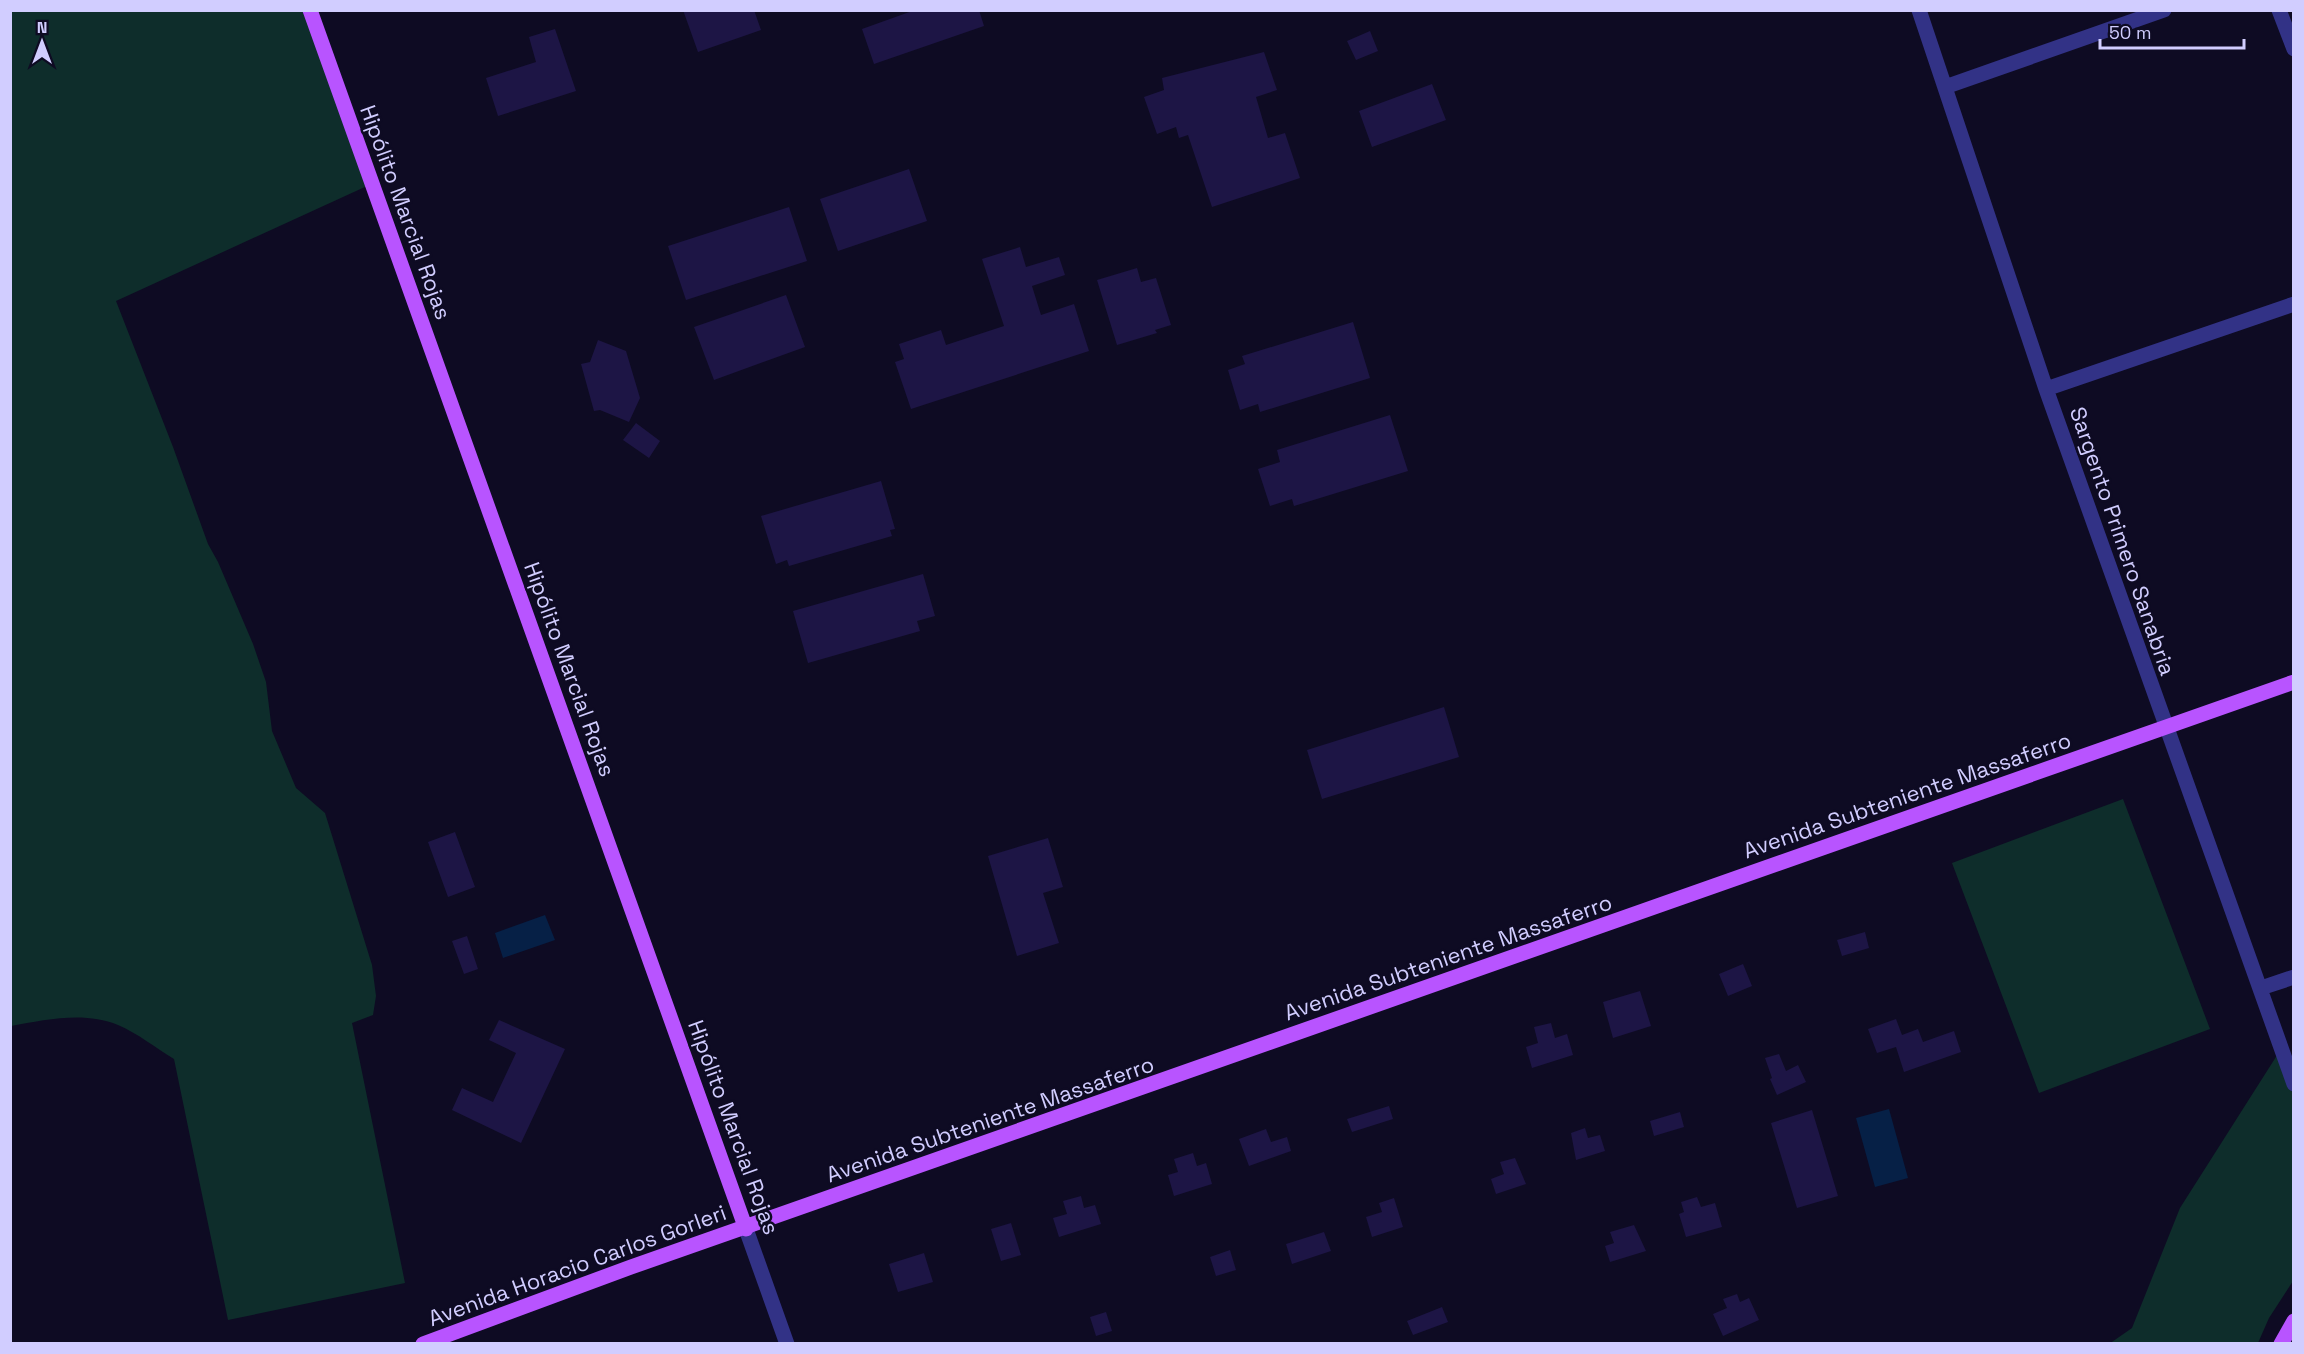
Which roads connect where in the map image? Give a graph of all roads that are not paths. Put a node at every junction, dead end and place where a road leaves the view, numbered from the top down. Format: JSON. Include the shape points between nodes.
{"nodes":[{"id":1,"x":310,"y":10,"type":"edge"},
{"id":2,"x":1918,"y":10,"type":"edge"},
{"id":3,"x":2164,"y":10,"type":"edge"},
{"id":4,"x":2279,"y":10,"type":"edge"},
{"id":5,"x":2294,"y":49,"type":"edge"},
{"id":6,"x":1945,"y":87,"type":"junction"},
{"id":7,"x":2294,"y":304,"type":"edge"},
{"id":8,"x":2046,"y":389,"type":"junction"},
{"id":9,"x":2294,"y":682,"type":"edge"},
{"id":10,"x":2165,"y":728,"type":"junction"},
{"id":11,"x":2294,"y":977,"type":"edge"},
{"id":12,"x":2260,"y":988,"type":"junction"},
{"id":13,"x":2294,"y":1084,"type":"edge"},
{"id":14,"x":746,"y":1229,"type":"junction"},
{"id":15,"x":2294,"y":1321,"type":"edge"},
{"id":16,"x":423,"y":1344,"type":"edge"},
{"id":17,"x":787,"y":1344,"type":"edge"},
{"id":18,"x":2281,"y":1344,"type":"edge"}],
"edges":[{"from":1,"to":14,"type":"main road","name":"Hipólito Marcial Rojas"},
{"from":2,"to":6,"type":"street","name":"Sargento Primero Sanabria"},
{"from":3,"to":6,"type":"street"},
{"from":4,"to":5,"type":"street"},
{"from":6,"to":8,"type":"street","name":"Sargento Primero Sanabria"},
{"from":7,"to":8,"type":"street"},
{"from":8,"to":10,"type":"street","name":"Sargento Primero Sanabria"},
{"from":9,"to":10,"type":"main road","name":"Avenida Subteniente Massaferro"},
{"from":10,"to":12,"type":"street","name":"Sargento Primero Sanabria"},
{"from":10,"to":14,"type":"main road","name":"Avenida Subteniente Massaferro"},
{"from":11,"to":12,"type":"street"},
{"from":12,"to":13,"type":"street","name":"Sargento Primero Sanabria"},
{"from":14,"to":16,"type":"main road","name":"Avenida Horacio Carlos Gorleri"},
{"from":14,"to":17,"type":"street","name":"Hipólito Marcial Rojas"},
{"from":15,"to":18,"type":"main road"}]}
